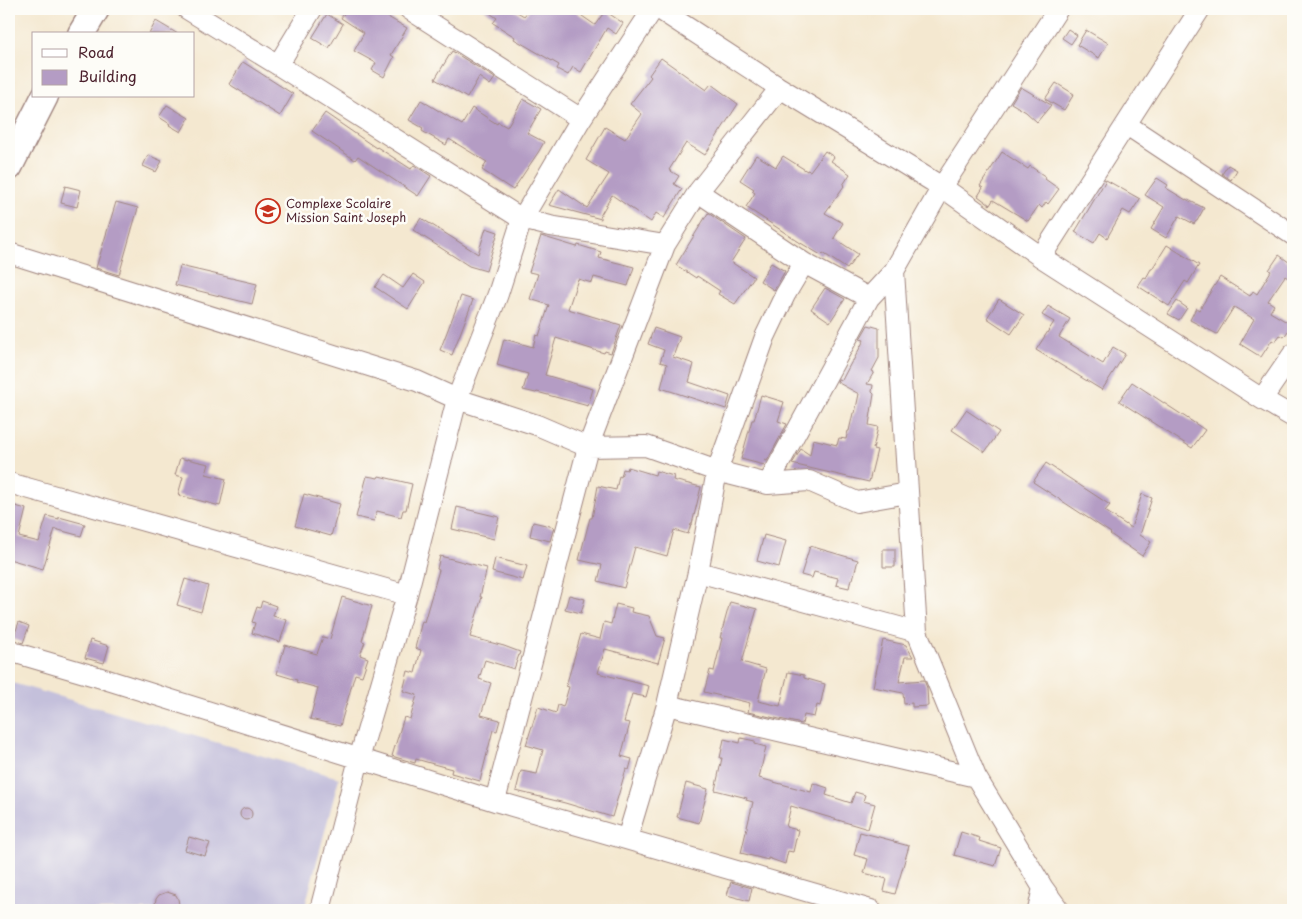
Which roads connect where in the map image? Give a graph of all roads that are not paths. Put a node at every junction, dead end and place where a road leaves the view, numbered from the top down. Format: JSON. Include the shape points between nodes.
{"nodes":[{"id":1,"x":96,"y":9,"type":"edge"},
{"id":2,"x":187,"y":9,"type":"edge"},
{"id":3,"x":312,"y":9,"type":"edge"},
{"id":4,"x":409,"y":9,"type":"edge"},
{"id":5,"x":653,"y":9,"type":"edge"},
{"id":6,"x":659,"y":9,"type":"edge"},
{"id":7,"x":1058,"y":9,"type":"edge"},
{"id":8,"x":1194,"y":11,"type":"edge"},
{"id":9,"x":82,"y":32,"type":"edge"},
{"id":10,"x":278,"y":65,"type":"junction"},
{"id":11,"x":780,"y":88,"type":"junction"},
{"id":12,"x":44,"y":98,"type":"edge"},
{"id":13,"x":581,"y":119,"type":"junction"},
{"id":14,"x":1127,"y":125,"type":"junction"},
{"id":15,"x":9,"y":167,"type":"edge"},
{"id":16,"x":942,"y":187,"type":"junction"},
{"id":17,"x":698,"y":192,"type":"junction"},
{"id":18,"x":522,"y":219,"type":"junction"},
{"id":19,"x":1293,"y":235,"type":"edge"},
{"id":20,"x":665,"y":244,"type":"junction"},
{"id":21,"x":9,"y":253,"type":"edge"},
{"id":22,"x":1041,"y":256,"type":"junction"},
{"id":23,"x":804,"y":264,"type":"junction"},
{"id":24,"x":894,"y":271,"type":"junction"},
{"id":25,"x":869,"y":298,"type":"junction"},
{"id":26,"x":1293,"y":354,"type":"edge"},
{"id":27,"x":457,"y":399,"type":"junction"},
{"id":28,"x":1262,"y":399,"type":"junction"},
{"id":29,"x":1293,"y":417,"type":"edge"},
{"id":30,"x":588,"y":447,"type":"junction"},
{"id":31,"x":716,"y":471,"type":"junction"},
{"id":32,"x":9,"y":482,"type":"edge"},
{"id":33,"x":768,"y":484,"type":"junction"},
{"id":34,"x":908,"y":493,"type":"junction"},
{"id":35,"x":698,"y":572,"type":"junction"},
{"id":36,"x":406,"y":595,"type":"junction"},
{"id":37,"x":917,"y":632,"type":"junction"},
{"id":38,"x":9,"y":651,"type":"edge"},
{"id":39,"x":667,"y":705,"type":"junction"},
{"id":40,"x":359,"y":759,"type":"junction"},
{"id":41,"x":976,"y":777,"type":"junction"},
{"id":42,"x":495,"y":801,"type":"junction"},
{"id":43,"x":627,"y":839,"type":"junction"},
{"id":44,"x":1043,"y":888,"type":"junction"},
{"id":45,"x":320,"y":910,"type":"edge"},
{"id":46,"x":871,"y":910,"type":"edge"},
{"id":47,"x":1038,"y":910,"type":"edge"},
{"id":48,"x":1058,"y":910,"type":"edge"}],
"edges":[{"from":1,"to":9,"type":"main road"},
{"from":2,"to":10,"type":"street"},
{"from":3,"to":10,"type":"street"},
{"from":4,"to":13,"type":"street"},
{"from":5,"to":13,"type":"street"},
{"from":6,"to":11,"type":"street"},
{"from":7,"to":16,"type":"street"},
{"from":8,"to":14,"type":"street"},
{"from":10,"to":18,"type":"street"},
{"from":11,"to":16,"type":"street"},
{"from":11,"to":17,"type":"street"},
{"from":12,"to":15,"type":"main road"},
{"from":13,"to":18,"type":"street"},
{"from":14,"to":19,"type":"street"},
{"from":14,"to":22,"type":"street"},
{"from":16,"to":22,"type":"street"},
{"from":16,"to":24,"type":"street"},
{"from":17,"to":20,"type":"street"},
{"from":17,"to":23,"type":"street"},
{"from":18,"to":20,"type":"street"},
{"from":18,"to":27,"type":"street","via":[[498,294]]},
{"from":20,"to":30,"type":"street"},
{"from":21,"to":27,"type":"street","via":[[417,381]]},
{"from":22,"to":28,"type":"street"},
{"from":23,"to":25,"type":"street"},
{"from":23,"to":31,"type":"street","via":[[765,337]]},
{"from":24,"to":25,"type":"street"},
{"from":24,"to":34,"type":"street"},
{"from":25,"to":33,"type":"street"},
{"from":26,"to":28,"type":"street"},
{"from":27,"to":30,"type":"street","via":[[537,425]]},
{"from":27,"to":36,"type":"street"},
{"from":28,"to":29,"type":"street"},
{"from":30,"to":31,"type":"street","via":[[646,446]]},
{"from":30,"to":42,"type":"street"},
{"from":31,"to":33,"type":"street"},
{"from":31,"to":35,"type":"street"},
{"from":32,"to":36,"type":"street"},
{"from":33,"to":34,"type":"street","via":[[809,481],[857,502]]},
{"from":34,"to":37,"type":"street"},
{"from":35,"to":37,"type":"street"},
{"from":35,"to":39,"type":"street"},
{"from":36,"to":40,"type":"street"},
{"from":37,"to":41,"type":"street"},
{"from":38,"to":40,"type":"street"},
{"from":39,"to":41,"type":"street"},
{"from":39,"to":43,"type":"street"},
{"from":40,"to":42,"type":"street"},
{"from":40,"to":45,"type":"street"},
{"from":41,"to":44,"type":"street"},
{"from":42,"to":43,"type":"street"},
{"from":43,"to":46,"type":"street"},
{"from":44,"to":47,"type":"street"},
{"from":44,"to":48,"type":"street"}]}
